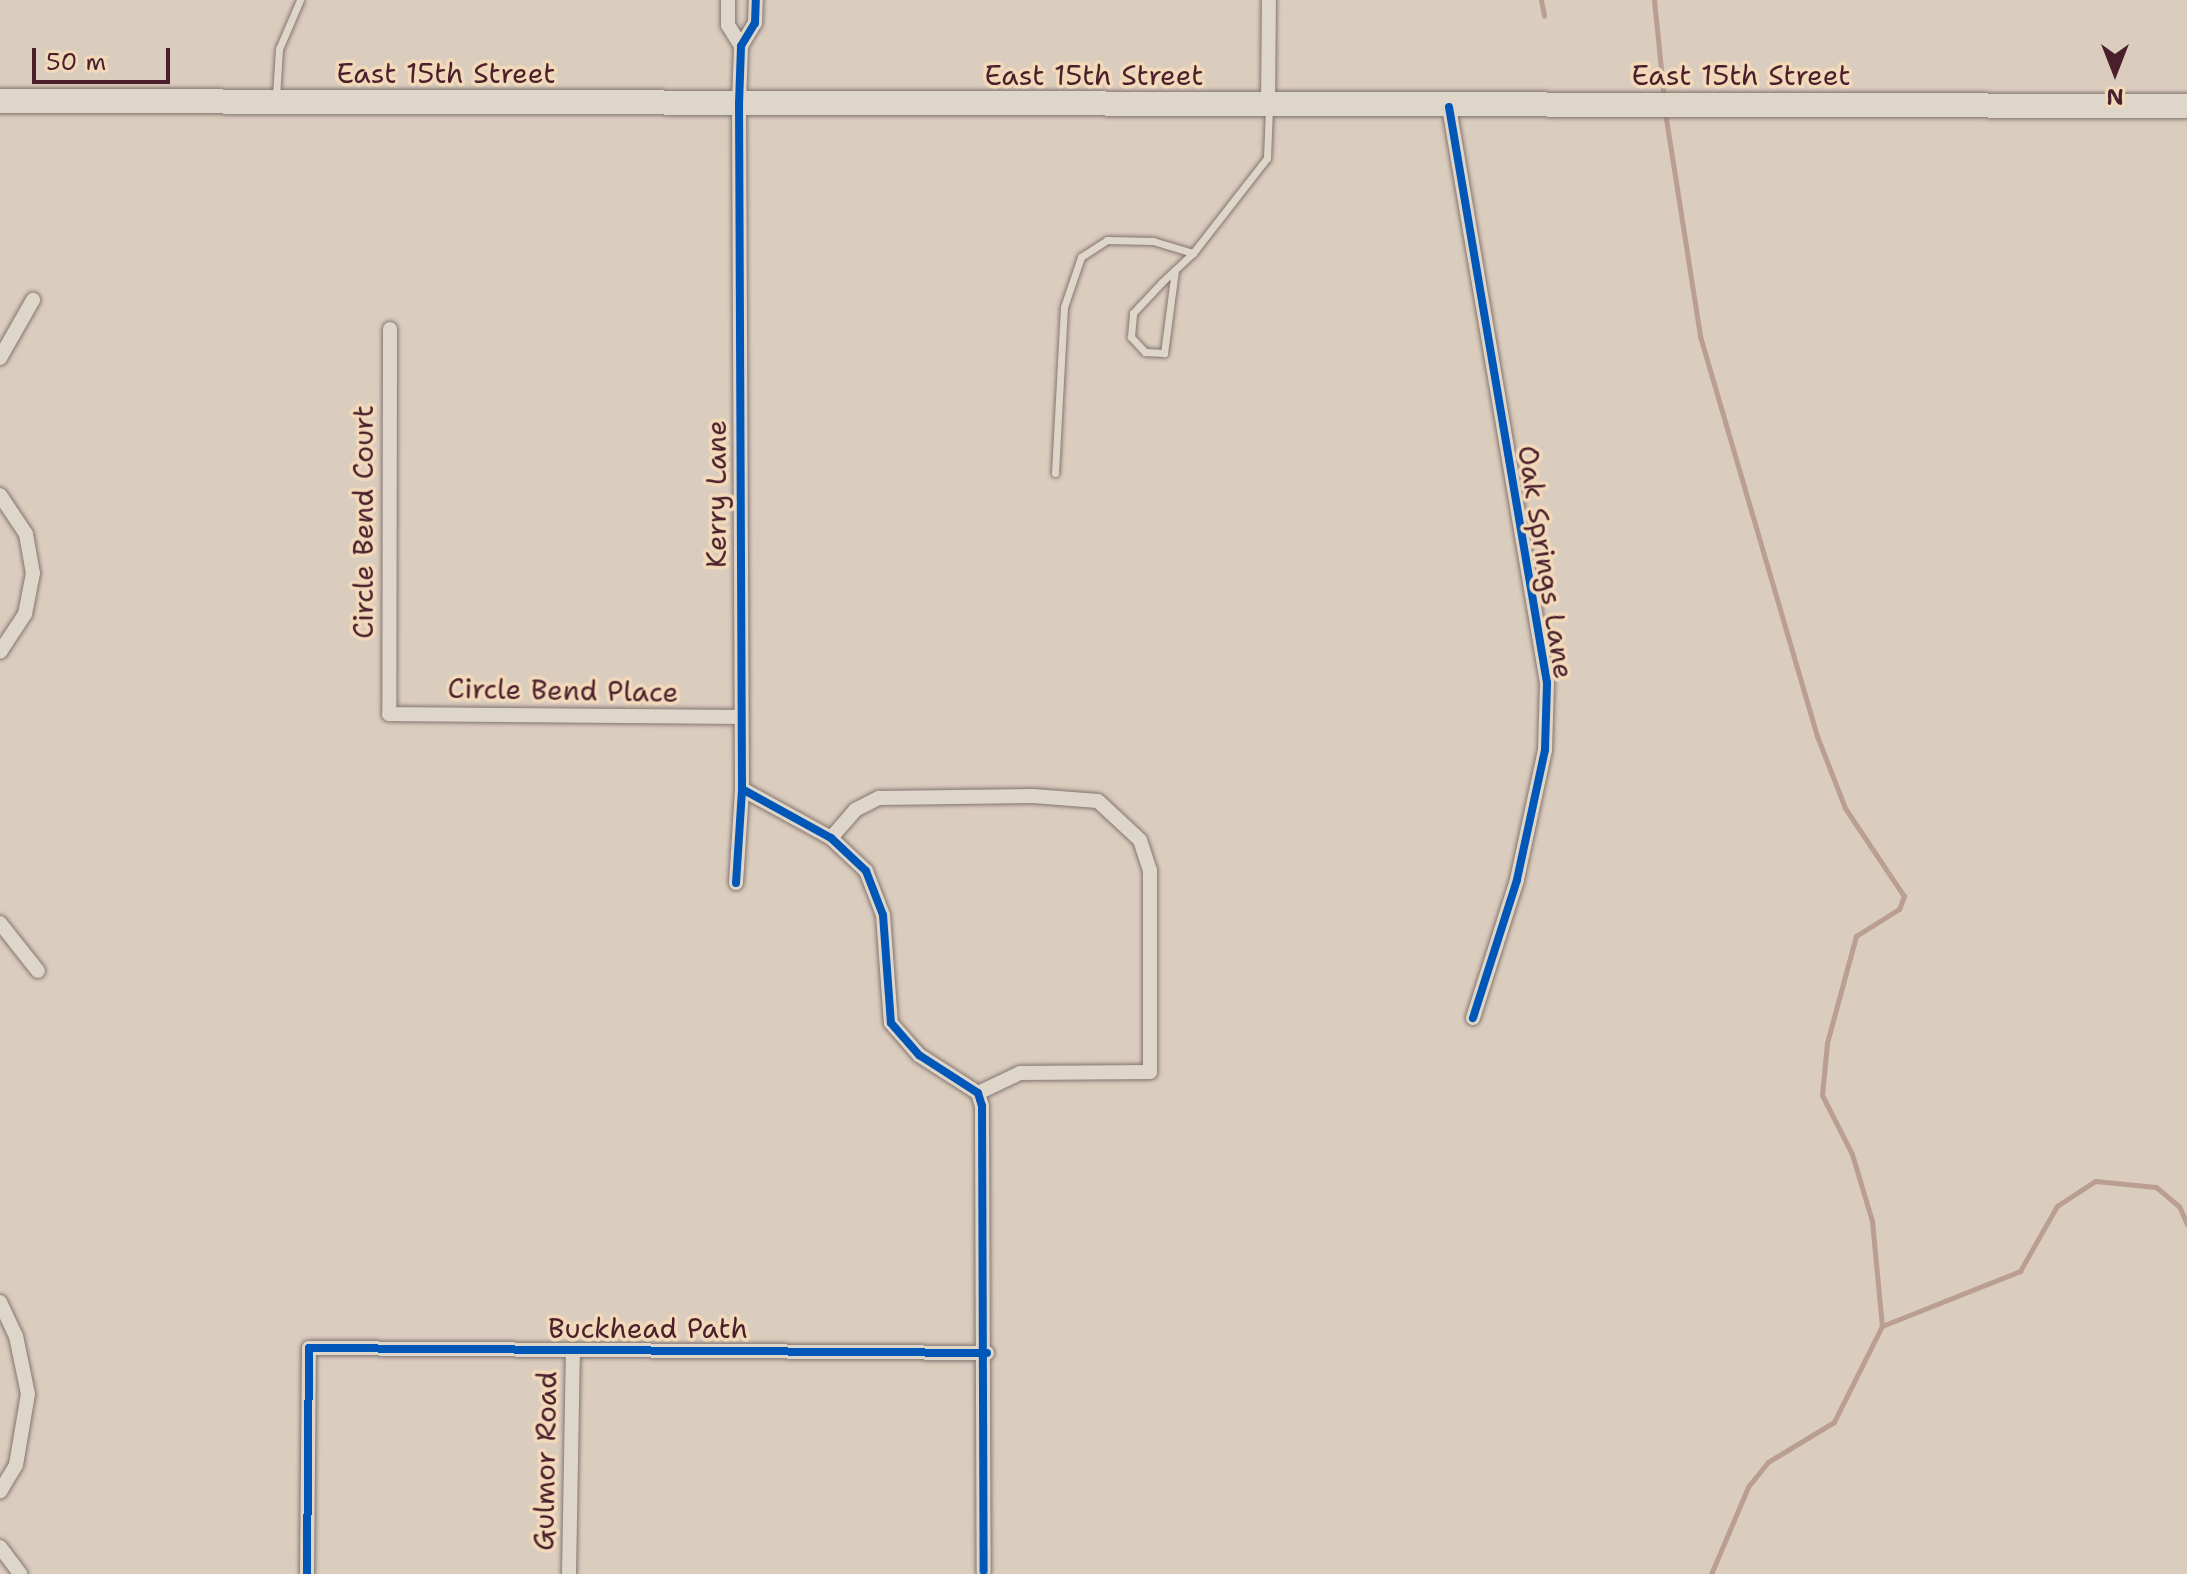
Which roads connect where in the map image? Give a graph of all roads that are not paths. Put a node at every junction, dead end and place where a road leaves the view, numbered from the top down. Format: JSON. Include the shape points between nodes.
{"nodes":[{"id":1,"x":300,"y":0,"type":"edge"},
{"id":2,"x":728,"y":0,"type":"edge"},
{"id":3,"x":756,"y":0,"type":"edge"},
{"id":4,"x":1269,"y":0,"type":"edge"},
{"id":5,"x":741,"y":46,"type":"junction"},
{"id":6,"x":0,"y":101,"type":"edge"},
{"id":7,"x":276,"y":102,"type":"junction"},
{"id":8,"x":739,"y":104,"type":"junction"},
{"id":9,"x":1268,"y":106,"type":"junction"},
{"id":10,"x":2187,"y":106,"type":"edge"},
{"id":11,"x":1449,"y":107,"type":"junction"},
{"id":12,"x":1193,"y":253,"type":"junction"},
{"id":13,"x":1175,"y":270,"type":"junction"},
{"id":14,"x":33,"y":300,"type":"dead end"},
{"id":15,"x":390,"y":329,"type":"dead end"},
{"id":16,"x":0,"y":358,"type":"edge"},
{"id":17,"x":1055,"y":473,"type":"dead end"},
{"id":18,"x":0,"y":495,"type":"edge"},
{"id":19,"x":0,"y":652,"type":"edge"},
{"id":20,"x":389,"y":714,"type":"joint"},
{"id":21,"x":737,"y":717,"type":"junction"},
{"id":22,"x":742,"y":789,"type":"junction"},
{"id":23,"x":831,"y":838,"type":"junction"},
{"id":24,"x":736,"y":883,"type":"dead end"},
{"id":25,"x":0,"y":923,"type":"edge"},
{"id":26,"x":38,"y":971,"type":"dead end"},
{"id":27,"x":1473,"y":1018,"type":"dead end"},
{"id":28,"x":978,"y":1093,"type":"junction"},
{"id":29,"x":0,"y":1302,"type":"edge"},
{"id":30,"x":573,"y":1350,"type":"junction"},
{"id":31,"x":987,"y":1353,"type":"junction"},
{"id":32,"x":0,"y":1492,"type":"edge"},
{"id":33,"x":0,"y":1547,"type":"edge"},
{"id":34,"x":986,"y":1573,"type":"edge"},
{"id":35,"x":20,"y":1574,"type":"edge"},
{"id":36,"x":307,"y":1574,"type":"edge"},
{"id":37,"x":569,"y":1574,"type":"edge"}],
"edges":[{"from":1,"to":7,"type":"lane","via":[[279,49]]},
{"from":2,"to":5,"type":"street","via":[[728,25]]},
{"from":3,"to":5,"type":"street","via":[[755,23]]},
{"from":4,"to":9,"type":"street"},
{"from":5,"to":8,"type":"street","name":"Kerry Lane"},
{"from":6,"to":7,"type":"main road","name":"East 15th Street"},
{"from":7,"to":8,"type":"main road","name":"East 15th Street"},
{"from":8,"to":9,"type":"main road","name":"East 15th Street"},
{"from":8,"to":21,"type":"street","name":"Kerry Lane"},
{"from":9,"to":11,"type":"main road","name":"East 15th Street"},
{"from":9,"to":12,"type":"lane","via":[[1267,158]]},
{"from":10,"to":11,"type":"main road","name":"East 15th Street"},
{"from":11,"to":27,"type":"street","name":"Oak Springs Lane","via":[[1547,683],[1545,750],[1517,880]]},
{"from":12,"to":13,"type":"lane"},
{"from":12,"to":17,"type":"lane","via":[[1153,241],[1107,240],[1081,257],[1064,307]]},
{"from":13,"to":13,"type":"lane","via":[[1133,313],[1131,337],[1145,352],[1164,353]]},
{"from":14,"to":16,"type":"street"},
{"from":15,"to":20,"type":"street","name":"Circle Bend Court"},
{"from":18,"to":19,"type":"street","via":[[26,534],[33,573],[25,614]]},
{"from":20,"to":21,"type":"street","name":"Circle Bend Place"},
{"from":21,"to":22,"type":"street","name":"Kerry Lane"},
{"from":22,"to":23,"type":"street"},
{"from":22,"to":24,"type":"street","name":"Kerry Lane"},
{"from":23,"to":28,"type":"street","via":[[866,871],[879,897],[884,994],[896,1032]]},
{"from":23,"to":28,"type":"street","via":[[866,802],[905,796],[1081,798],[1111,807],[1132,827],[1150,870],[1150,1072],[1020,1073]]},
{"from":25,"to":26,"type":"street"},
{"from":28,"to":31,"type":"street","via":[[988,1150]]},
{"from":29,"to":32,"type":"street","via":[[16,1336],[28,1394],[16,1465]]},
{"from":30,"to":31,"type":"street","name":"Buckhead Path"},
{"from":30,"to":36,"type":"street","name":"Buckhead Path","via":[[309,1348]]},
{"from":30,"to":37,"type":"street","name":"Gulmor Road"},
{"from":31,"to":34,"type":"street"},
{"from":33,"to":35,"type":"street"}]}
